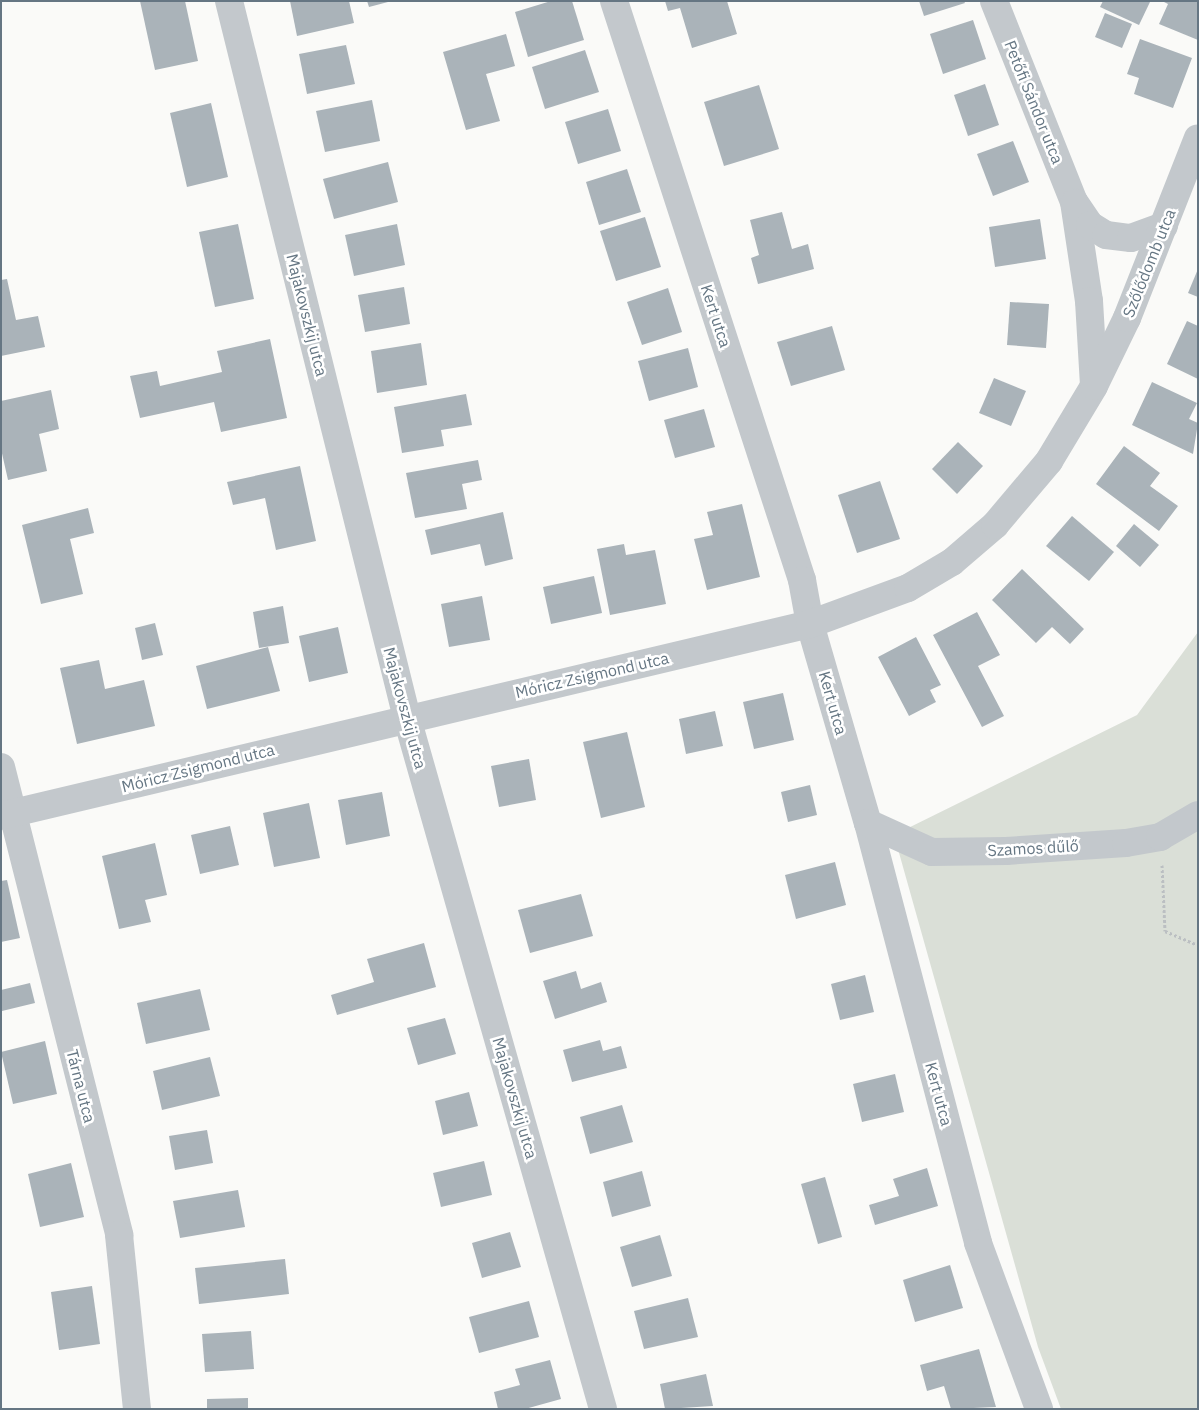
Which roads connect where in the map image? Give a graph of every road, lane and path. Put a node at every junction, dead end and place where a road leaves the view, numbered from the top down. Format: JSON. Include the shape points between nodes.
{"nodes":[{"id":1,"x":229,"y":1,"type":"edge"},
{"id":2,"x":614,"y":1,"type":"edge"},
{"id":3,"x":994,"y":1,"type":"edge"},
{"id":4,"x":1198,"y":138,"type":"edge"},
{"id":5,"x":1074,"y":202,"type":"junction"},
{"id":6,"x":1164,"y":226,"type":"junction"},
{"id":7,"x":1094,"y":386,"type":"junction"},
{"id":8,"x":810,"y":624,"type":"junction"},
{"id":9,"x":407,"y":718,"type":"junction"},
{"id":10,"x":1,"y":767,"type":"edge"},
{"id":11,"x":6,"y":815,"type":"edge"},
{"id":12,"x":1198,"y":815,"type":"edge"},
{"id":13,"x":868,"y":823,"type":"junction"},
{"id":14,"x":1160,"y":837,"type":"junction"},
{"id":15,"x":1198,"y":945,"type":"edge"},
{"id":16,"x":136,"y":1409,"type":"edge"},
{"id":17,"x":603,"y":1409,"type":"edge"},
{"id":18,"x":1039,"y":1409,"type":"edge"}],
"edges":[{"from":1,"to":9,"type":"street","name":"Majakovszkij utca"},
{"from":2,"to":8,"type":"street","name":"Kert utca","via":[[802,580]]},
{"from":3,"to":5,"type":"street","name":"Petőfi Sándor utca"},
{"from":4,"to":6,"type":"street","name":"Szőlődomb utca"},
{"from":5,"to":6,"type":"street","name":"Petőfi Sándor utca","via":[[1090,226],[1106,236],[1131,238]]},
{"from":5,"to":7,"type":"street","name":"Petőfi Sándor utca","via":[[1089,301]]},
{"from":6,"to":7,"type":"street","name":"Szőlődomb utca"},
{"from":7,"to":8,"type":"street","name":"Móricz Zsigmond utca","via":[[1049,461],[994,525],[952,562],[908,588]]},
{"from":8,"to":9,"type":"street","name":"Móricz Zsigmond utca"},
{"from":8,"to":13,"type":"street","name":"Kert utca"},
{"from":9,"to":11,"type":"street","name":"Móricz Zsigmond utca"},
{"from":9,"to":17,"type":"street","name":"Majakovszkij utca"},
{"from":10,"to":11,"type":"street","name":"Tárna utca"},
{"from":11,"to":16,"type":"street","name":"Tárna utca","via":[[119,1234]]},
{"from":12,"to":14,"type":"street","name":"Szamos dűlő"},
{"from":13,"to":14,"type":"street","name":"Szamos dűlő","via":[[932,852],[1126,843]]},
{"from":13,"to":18,"type":"street","name":"Kert utca","via":[[978,1244]]},
{"from":14,"to":15,"type":"path","via":[[1165,931]]}]}
